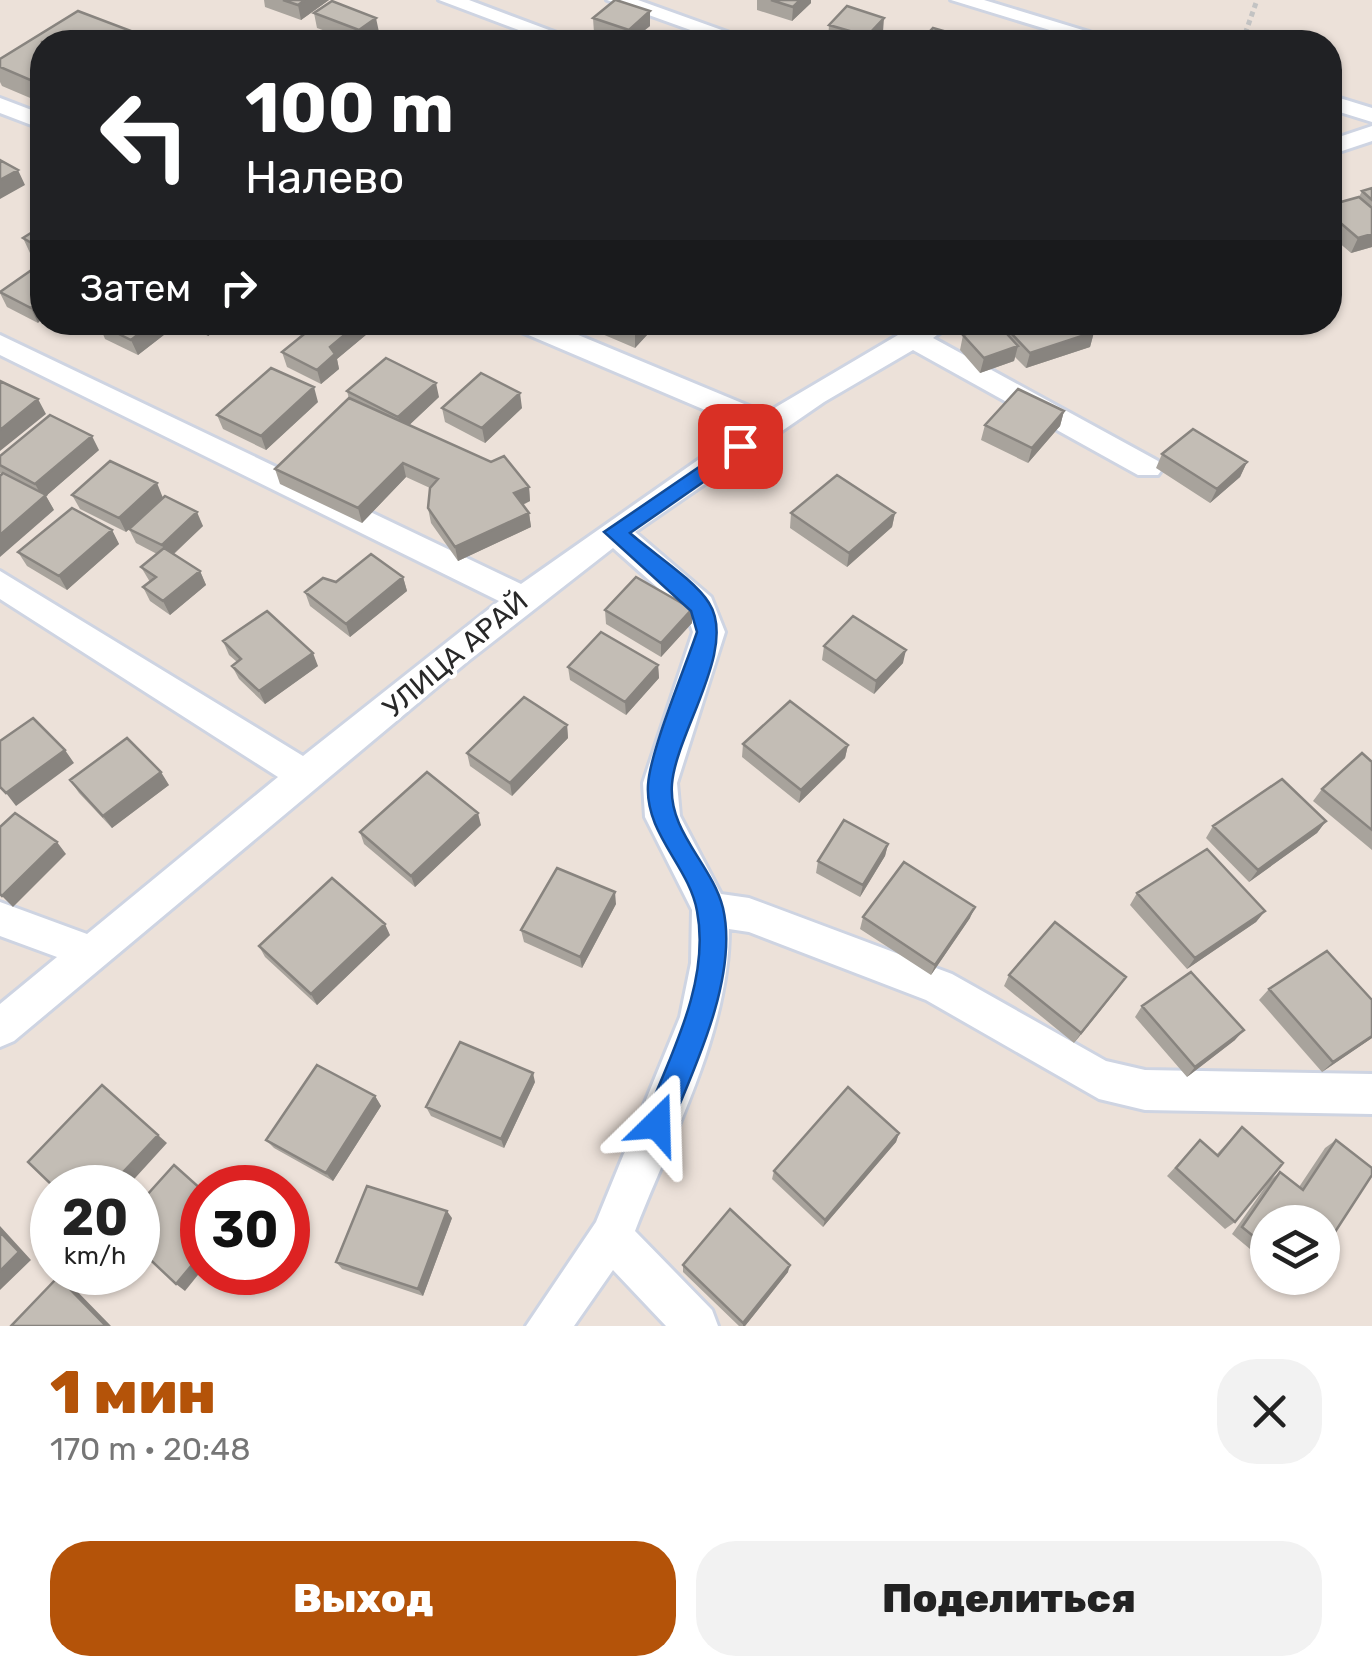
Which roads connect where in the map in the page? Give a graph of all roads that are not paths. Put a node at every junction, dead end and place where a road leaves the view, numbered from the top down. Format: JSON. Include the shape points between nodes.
{"nodes":[{"id":1,"x":449,"y":0,"type":"edge"},
{"id":2,"x":617,"y":0,"type":"edge"},
{"id":3,"x":960,"y":0,"type":"edge"},
{"id":4,"x":535,"y":30,"type":"edge"},
{"id":5,"x":708,"y":30,"type":"edge"},
{"id":6,"x":1068,"y":30,"type":"edge"},
{"id":7,"x":0,"y":105,"type":"edge"},
{"id":8,"x":1342,"y":106,"type":"edge"},
{"id":9,"x":1372,"y":115,"type":"edge"},
{"id":10,"x":30,"y":117,"type":"edge"},
{"id":11,"x":1372,"y":133,"type":"edge"},
{"id":12,"x":1342,"y":144,"type":"edge"},
{"id":13,"x":552,"y":335,"type":"edge"},
{"id":14,"x":919,"y":335,"type":"edge"},
{"id":15,"x":931,"y":335,"type":"edge"},
{"id":16,"x":0,"y":344,"type":"edge"},
{"id":17,"x":769,"y":426,"type":"junction"},
{"id":18,"x":1148,"y":468,"type":"dead end"},
{"id":19,"x":615,"y":532,"type":"junction"},
{"id":20,"x":0,"y":583,"type":"edge"},
{"id":21,"x":520,"y":598,"type":"junction"},
{"id":22,"x":308,"y":777,"type":"junction"},
{"id":23,"x":710,"y":909,"type":"junction"},
{"id":24,"x":0,"y":919,"type":"edge"},
{"id":25,"x":92,"y":954,"type":"junction"},
{"id":26,"x":0,"y":1028,"type":"edge"},
{"id":27,"x":1372,"y":1094,"type":"edge"},
{"id":28,"x":611,"y":1237,"type":"junction"},
{"id":29,"x":548,"y":1326,"type":"edge"},
{"id":30,"x":696,"y":1326,"type":"edge"}],
"edges":[{"from":1,"to":4,"type":"street"},
{"from":2,"to":5,"type":"street"},
{"from":3,"to":6,"type":"street"},
{"from":7,"to":10,"type":"street"},
{"from":8,"to":9,"type":"street"},
{"from":11,"to":12,"type":"street"},
{"from":13,"to":17,"type":"street"},
{"from":14,"to":17,"type":"street","name":"УЛИЦА АРАЙ"},
{"from":15,"to":18,"type":"street","via":[[957,366]]},
{"from":16,"to":21,"type":"street"},
{"from":17,"to":19,"type":"street","name":"УЛИЦА АРАЙ"},
{"from":19,"to":21,"type":"street","name":"УЛИЦА АРАЙ"},
{"from":19,"to":23,"type":"street","via":[[700,606],[708,632],[660,783],[663,817]]},
{"from":20,"to":22,"type":"street"},
{"from":21,"to":22,"type":"street","name":"УЛИЦА АРАЙ"},
{"from":22,"to":25,"type":"street","name":"УЛИЦА АРАЙ"},
{"from":23,"to":27,"type":"street","via":[[748,915],[939,987],[1099,1079],[1145,1090]]},
{"from":23,"to":28,"type":"street","via":[[710,963],[699,1017]]},
{"from":24,"to":25,"type":"street"},
{"from":25,"to":26,"type":"street","name":"УЛИЦА АРАЙ"},
{"from":28,"to":29,"type":"street"},
{"from":28,"to":30,"type":"street"}]}
